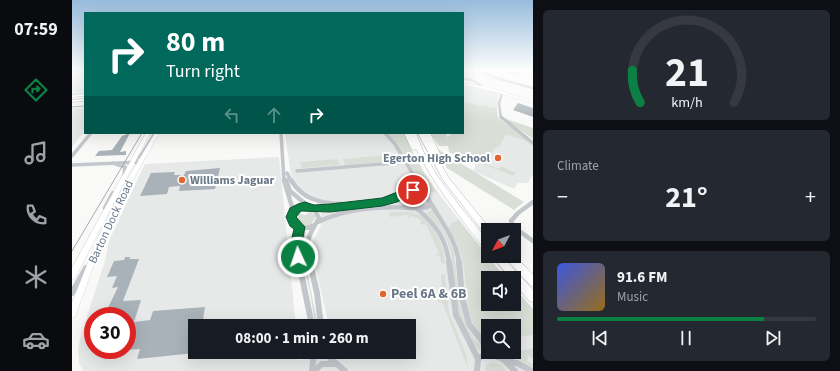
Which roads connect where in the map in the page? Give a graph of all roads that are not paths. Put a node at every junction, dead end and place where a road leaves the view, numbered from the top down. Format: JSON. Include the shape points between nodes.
{"nodes":[{"id":1,"x":480,"y":87,"type":"edge"},
{"id":2,"x":502,"y":93,"type":"junction"},
{"id":3,"x":84,"y":99,"type":"edge"},
{"id":4,"x":72,"y":100,"type":"edge"},
{"id":5,"x":532,"y":101,"type":"edge"},
{"id":6,"x":90,"y":134,"type":"edge"},
{"id":7,"x":147,"y":134,"type":"edge"},
{"id":8,"x":155,"y":134,"type":"edge"},
{"id":9,"x":155,"y":134,"type":"edge"},
{"id":10,"x":281,"y":134,"type":"edge"},
{"id":11,"x":386,"y":134,"type":"edge"},
{"id":12,"x":408,"y":134,"type":"edge"},
{"id":13,"x":413,"y":134,"type":"edge"},
{"id":14,"x":422,"y":134,"type":"edge"},
{"id":15,"x":427,"y":134,"type":"edge"},
{"id":16,"x":533,"y":143,"type":"edge"},
{"id":17,"x":72,"y":156,"type":"edge"},
{"id":18,"x":132,"y":160,"type":"junction"},
{"id":19,"x":141,"y":162,"type":"junction"},
{"id":20,"x":405,"y":162,"type":"junction"},
{"id":21,"x":114,"y":163,"type":"junction"},
{"id":22,"x":72,"y":165,"type":"edge"},
{"id":23,"x":284,"y":168,"type":"junction"},
{"id":24,"x":297,"y":171,"type":"dead end"},
{"id":25,"x":287,"y":173,"type":"junction"},
{"id":26,"x":413,"y":178,"type":"junction"},
{"id":27,"x":445,"y":192,"type":"junction"},
{"id":28,"x":405,"y":193,"type":"junction"},
{"id":29,"x":424,"y":194,"type":"junction"},
{"id":30,"x":430,"y":202,"type":"junction"},
{"id":31,"x":533,"y":202,"type":"edge"},
{"id":32,"x":353,"y":205,"type":"junction"},
{"id":33,"x":308,"y":206,"type":"junction"},
{"id":34,"x":314,"y":208,"type":"junction"},
{"id":35,"x":415,"y":209,"type":"junction"},
{"id":36,"x":292,"y":214,"type":"junction"},
{"id":37,"x":475,"y":217,"type":"junction"},
{"id":38,"x":102,"y":218,"type":"junction"},
{"id":39,"x":316,"y":223,"type":"junction"},
{"id":40,"x":481,"y":224,"type":"edge"},
{"id":41,"x":299,"y":227,"type":"junction"},
{"id":42,"x":481,"y":238,"type":"edge"},
{"id":43,"x":533,"y":241,"type":"edge"},
{"id":44,"x":94,"y":254,"type":"junction"},
{"id":45,"x":502,"y":263,"type":"edge"},
{"id":46,"x":515,"y":263,"type":"edge"},
{"id":47,"x":72,"y":275,"type":"edge"},
{"id":48,"x":533,"y":282,"type":"edge"},
{"id":49,"x":72,"y":293,"type":"edge"},
{"id":50,"x":533,"y":296,"type":"edge"},
{"id":51,"x":72,"y":314,"type":"edge"},
{"id":52,"x":311,"y":319,"type":"edge"},
{"id":53,"x":320,"y":319,"type":"edge"},
{"id":54,"x":481,"y":340,"type":"edge"},
{"id":55,"x":481,"y":355,"type":"edge"},
{"id":56,"x":314,"y":359,"type":"edge"},
{"id":57,"x":333,"y":359,"type":"edge"},
{"id":58,"x":502,"y":359,"type":"edge"},
{"id":59,"x":478,"y":360,"type":"junction"},
{"id":60,"x":506,"y":361,"type":"junction"},
{"id":61,"x":336,"y":364,"type":"junction"},
{"id":62,"x":313,"y":371,"type":"edge"},
{"id":63,"x":345,"y":371,"type":"edge"},
{"id":64,"x":477,"y":371,"type":"edge"},
{"id":65,"x":515,"y":371,"type":"edge"},
{"id":66,"x":532,"y":371,"type":"edge"}],
"edges":[{"from":1,"to":2,"type":"main road"},
{"from":2,"to":5,"type":"main road"},
{"from":2,"to":16,"type":"street","via":[[499,104],[501,118]]},
{"from":3,"to":4,"type":"highway"},
{"from":6,"to":17,"type":"street"},
{"from":7,"to":18,"type":"main road","name":"Barton Dock Road"},
{"from":8,"to":18,"type":"street","via":[[142,154]]},
{"from":9,"to":19,"type":"main road","name":"Barton Dock Road"},
{"from":10,"to":23,"type":"street"},
{"from":11,"to":20,"type":"street"},
{"from":12,"to":27,"type":"highway","via":[[419,156]]},
{"from":13,"to":27,"type":"highway","via":[[425,160]]},
{"from":14,"to":37,"type":"highway","via":[[445,178]]},
{"from":15,"to":37,"type":"highway","via":[[441,163]]},
{"from":18,"to":19,"type":"street"},
{"from":18,"to":21,"type":"street"},
{"from":18,"to":38,"type":"main road","name":"Barton Dock Road"},
{"from":19,"to":44,"type":"main road","name":"Barton Dock Road"},
{"from":20,"to":24,"type":"street"},
{"from":20,"to":26,"type":"street"},
{"from":21,"to":22,"type":"street"},
{"from":21,"to":38,"type":"street","via":[[123,165],[126,170]]},
{"from":23,"to":25,"type":"street"},
{"from":23,"to":36,"type":"street","via":[[284,184],[291,202]]},
{"from":25,"to":32,"type":"street","via":[[296,189],[313,200],[328,204]]},
{"from":25,"to":33,"type":"street","via":[[290,191]]},
{"from":26,"to":28,"type":"street"},
{"from":26,"to":29,"type":"street"},
{"from":27,"to":42,"type":"highway"},
{"from":28,"to":29,"type":"street","via":[[417,190]]},
{"from":28,"to":32,"type":"street","via":[[388,201]]},
{"from":28,"to":35,"type":"street","via":[[406,204]]},
{"from":29,"to":30,"type":"street"},
{"from":30,"to":35,"type":"street","via":[[425,209]]},
{"from":30,"to":54,"type":"street","via":[[455,247],[464,307],[469,324]]},
{"from":31,"to":43,"type":"street","via":[[511,221],[515,228]]},
{"from":32,"to":34,"type":"street"},
{"from":33,"to":34,"type":"street"},
{"from":33,"to":36,"type":"street","via":[[298,207]]},
{"from":34,"to":39,"type":"street","via":[[318,214]]},
{"from":35,"to":39,"type":"street","via":[[393,208],[337,214]]},
{"from":35,"to":59,"type":"street","via":[[433,222],[445,243],[456,315]]},
{"from":36,"to":41,"type":"street","via":[[293,223]]},
{"from":37,"to":40,"type":"highway"},
{"from":38,"to":47,"type":"main road","name":"Barton Dock Road"},
{"from":39,"to":41,"type":"street","via":[[306,228]]},
{"from":39,"to":53,"type":"street","via":[[308,237],[307,249]]},
{"from":41,"to":52,"type":"street","via":[[297,252]]},
{"from":44,"to":49,"type":"street"},
{"from":44,"to":51,"type":"main road","name":"Barton Dock Road"},
{"from":45,"to":50,"type":"highway"},
{"from":46,"to":48,"type":"highway"},
{"from":55,"to":59,"type":"street"},
{"from":56,"to":62,"type":"street"},
{"from":57,"to":61,"type":"street"},
{"from":58,"to":60,"type":"street"},
{"from":59,"to":64,"type":"street"},
{"from":60,"to":65,"type":"street"},
{"from":60,"to":66,"type":"street","via":[[517,363]]},
{"from":61,"to":62,"type":"street","via":[[322,364]]},
{"from":61,"to":63,"type":"street"}]}
